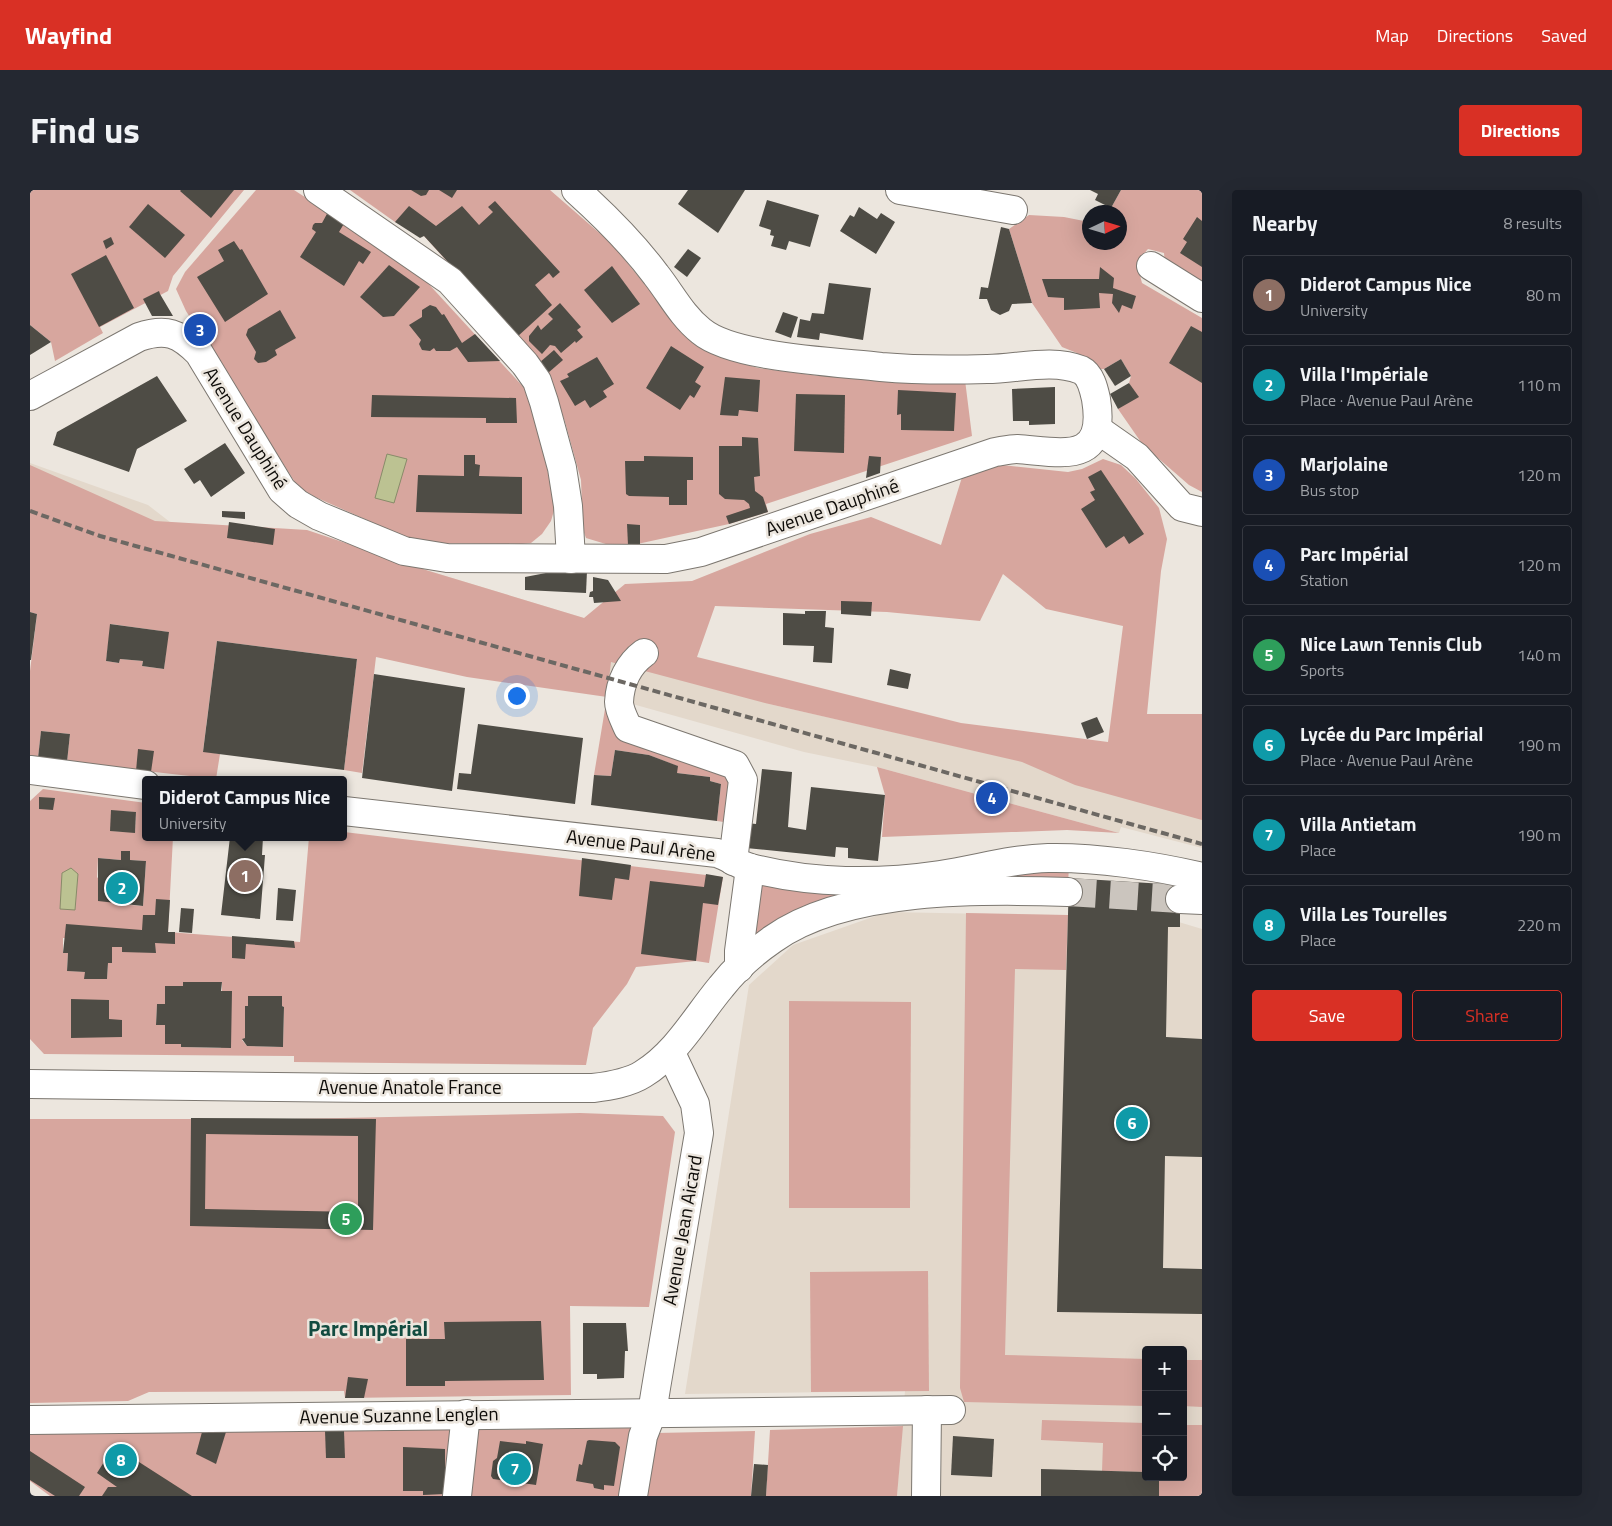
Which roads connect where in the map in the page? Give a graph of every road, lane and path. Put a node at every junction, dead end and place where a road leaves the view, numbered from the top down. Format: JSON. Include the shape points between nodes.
{"nodes":[{"id":1,"x":318,"y":190,"type":"edge"},
{"id":2,"x":576,"y":190,"type":"edge"},
{"id":3,"x":900,"y":190,"type":"edge"},
{"id":4,"x":1013,"y":210,"type":"dead end"},
{"id":5,"x":1151,"y":266,"type":"dead end"},
{"id":6,"x":1202,"y":298,"type":"edge"},
{"id":7,"x":30,"y":396,"type":"edge"},
{"id":8,"x":1098,"y":429,"type":"junction"},
{"id":9,"x":1202,"y":512,"type":"edge"},
{"id":10,"x":571,"y":559,"type":"junction"},
{"id":11,"x":644,"y":653,"type":"dead end"},
{"id":12,"x":30,"y":770,"type":"edge"},
{"id":13,"x":142,"y":784,"type":"edge"},
{"id":14,"x":347,"y":811,"type":"edge"},
{"id":15,"x":741,"y":864,"type":"junction"},
{"id":16,"x":1202,"y":876,"type":"edge"},
{"id":17,"x":1068,"y":892,"type":"tunnel mouth"},
{"id":18,"x":739,"y":968,"type":"junction"},
{"id":19,"x":671,"y":1053,"type":"junction"},
{"id":20,"x":30,"y":1084,"type":"edge"},
{"id":21,"x":652,"y":1413,"type":"junction"},
{"id":22,"x":466,"y":1414,"type":"junction"},
{"id":23,"x":30,"y":1420,"type":"edge"},
{"id":24,"x":457,"y":1496,"type":"edge"},
{"id":25,"x":633,"y":1496,"type":"edge"},
{"id":26,"x":926,"y":1496,"type":"edge"}],
"edges":[{"from":1,"to":10,"type":"street","via":[[450,281],[529,370],[544,402],[562,468]]},
{"from":2,"to":8,"type":"street","via":[[627,239],[685,316],[701,332],[721,344],[807,359],[884,367],[987,369],[1060,365],[1083,371],[1094,386]]},
{"from":3,"to":4,"type":"street"},
{"from":5,"to":6,"type":"street"},
{"from":7,"to":10,"type":"street","name":"Avenue Dauphiné","via":[[139,337],[152,333],[175,334],[188,341],[199,353],[282,490],[319,516],[413,552],[447,558]]},
{"from":8,"to":9,"type":"street","via":[[1137,457],[1182,507]]},
{"from":8,"to":10,"type":"street","name":"Avenue Dauphiné","via":[[1090,443],[1078,451],[1060,454],[1015,449],[995,452],[702,552],[666,559]]},
{"from":11,"to":15,"type":"street","via":[[632,662],[623,682],[619,703],[628,728],[735,765],[743,780]]},
{"from":12,"to":13,"type":"street"},
{"from":14,"to":15,"type":"street","name":"Avenue Paul Arène","via":[[717,853]]},
{"from":15,"to":16,"type":"street","name":"Avenue Paul Arène","via":[[788,875],[849,881],[941,875],[1005,861],[1049,858],[1132,865]]},
{"from":15,"to":18,"type":"street"},
{"from":17,"to":18,"type":"street","via":[[996,889],[851,906],[793,927],[756,951]]},
{"from":18,"to":19,"type":"street","name":"Avenue Anatole France","via":[[722,985]]},
{"from":19,"to":20,"type":"street","name":"Avenue Anatole France","via":[[642,1075],[593,1088]]},
{"from":19,"to":21,"type":"street","name":"Avenue Jean Aicard","via":[[696,1104],[699,1133]]},
{"from":21,"to":22,"type":"street","name":"Avenue Suzanne Lenglen"},
{"from":21,"to":25,"type":"street","name":"Avenue Jean Aicard","via":[[643,1436]]},
{"from":21,"to":26,"type":"street","name":"Avenue Suzanne Lenglen","via":[[939,1410]]},
{"from":22,"to":23,"type":"street","name":"Avenue Suzanne Lenglen"},
{"from":22,"to":24,"type":"street"}]}
